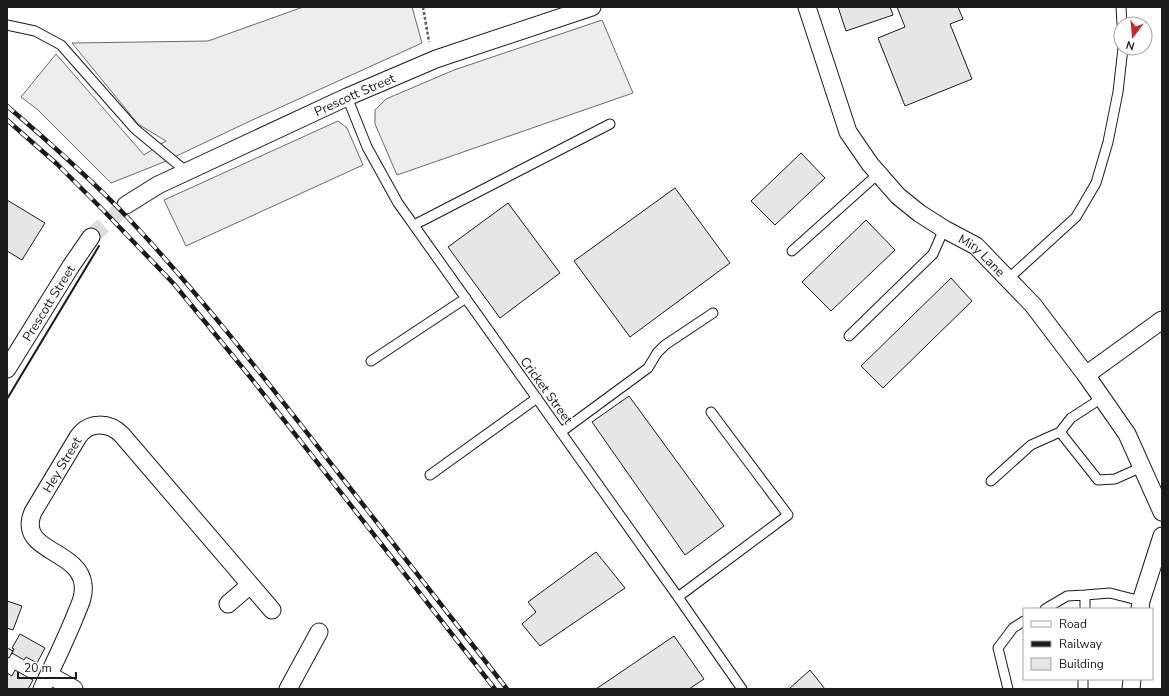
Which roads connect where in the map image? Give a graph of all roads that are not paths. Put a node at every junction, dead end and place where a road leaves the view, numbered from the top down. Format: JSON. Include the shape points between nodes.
{"nodes":[{"id":1,"x":592,"y":7,"type":"edge"},
{"id":2,"x":807,"y":7,"type":"edge"},
{"id":3,"x":7,"y":25,"type":"edge"},
{"id":4,"x":1121,"y":56,"type":"edge"},
{"id":5,"x":347,"y":97,"type":"junction"},
{"id":6,"x":610,"y":124,"type":"dead end"},
{"id":7,"x":187,"y":172,"type":"junction"},
{"id":8,"x":878,"y":174,"type":"junction"},
{"id":9,"x":126,"y":205,"type":"tunnel mouth"},
{"id":10,"x":414,"y":225,"type":"junction"},
{"id":11,"x":944,"y":229,"type":"junction"},
{"id":12,"x":91,"y":237,"type":"tunnel mouth"},
{"id":13,"x":792,"y":251,"type":"dead end"},
{"id":14,"x":1008,"y":279,"type":"junction"},
{"id":15,"x":466,"y":298,"type":"junction"},
{"id":16,"x":713,"y":313,"type":"dead end"},
{"id":17,"x":1160,"y":326,"type":"edge"},
{"id":18,"x":848,"y":336,"type":"dead end"},
{"id":19,"x":371,"y":361,"type":"dead end"},
{"id":20,"x":7,"y":369,"type":"edge"},
{"id":21,"x":1086,"y":375,"type":"junction"},
{"id":22,"x":537,"y":398,"type":"junction"},
{"id":23,"x":1102,"y":398,"type":"junction"},
{"id":24,"x":711,"y":412,"type":"dead end"},
{"id":25,"x":561,"y":432,"type":"junction"},
{"id":26,"x":1060,"y":432,"type":"junction"},
{"id":27,"x":1142,"y":467,"type":"junction"},
{"id":28,"x":430,"y":476,"type":"dead end"},
{"id":29,"x":991,"y":481,"type":"dead end"},
{"id":30,"x":1161,"y":505,"type":"edge"},
{"id":31,"x":1162,"y":536,"type":"edge"},
{"id":32,"x":250,"y":584,"type":"junction"},
{"id":33,"x":1085,"y":595,"type":"junction"},
{"id":34,"x":678,"y":596,"type":"junction"},
{"id":35,"x":228,"y":604,"type":"dead end"},
{"id":36,"x":1140,"y":605,"type":"edge"},
{"id":37,"x":1048,"y":608,"type":"edge"},
{"id":38,"x":1085,"y":608,"type":"edge"},
{"id":39,"x":272,"y":610,"type":"dead end"},
{"id":40,"x":1023,"y":622,"type":"edge"},
{"id":41,"x":318,"y":632,"type":"dead end"},
{"id":42,"x":45,"y":682,"type":"edge"},
{"id":43,"x":74,"y":689,"type":"edge"},
{"id":44,"x":288,"y":689,"type":"edge"},
{"id":45,"x":742,"y":689,"type":"edge"},
{"id":46,"x":1008,"y":689,"type":"edge"}],
"edges":[{"from":1,"to":5,"type":"street","name":"Prescott Street","via":[[436,59]]},
{"from":2,"to":8,"type":"street","name":"Miry Lane","via":[[848,132]]},
{"from":3,"to":7,"type":"lane","via":[[34,31],[62,45],[135,129]]},
{"from":4,"to":14,"type":"lane","via":[[1108,142],[1096,183],[1076,217]]},
{"from":5,"to":7,"type":"street","name":"Prescott Street"},
{"from":5,"to":10,"type":"lane","name":"Cricket Street","via":[[367,146],[398,203]]},
{"from":6,"to":10,"type":"lane"},
{"from":7,"to":9,"type":"street","name":"Prescott Street","via":[[158,185]]},
{"from":8,"to":11,"type":"street","name":"Miry Lane","via":[[898,196]]},
{"from":8,"to":13,"type":"lane"},
{"from":10,"to":15,"type":"lane","name":"Cricket Street"},
{"from":11,"to":14,"type":"street","name":"Miry Lane","via":[[976,246]]},
{"from":11,"to":18,"type":"lane","via":[[933,254]]},
{"from":12,"to":20,"type":"street","name":"Prescott Street"},
{"from":14,"to":21,"type":"street","name":"Miry Lane","via":[[1033,305]]},
{"from":15,"to":19,"type":"lane"},
{"from":15,"to":22,"type":"lane","name":"Cricket Street"},
{"from":16,"to":25,"type":"lane","via":[[657,352],[648,368]]},
{"from":17,"to":21,"type":"street"},
{"from":21,"to":23,"type":"street","name":"Miry Lane"},
{"from":22,"to":25,"type":"lane","name":"Cricket Street"},
{"from":22,"to":28,"type":"lane"},
{"from":23,"to":26,"type":"lane","via":[[1071,418]]},
{"from":23,"to":27,"type":"street","name":"Miry Lane","via":[[1127,434]]},
{"from":24,"to":34,"type":"lane","via":[[788,515]]},
{"from":25,"to":34,"type":"lane","name":"Cricket Street"},
{"from":26,"to":27,"type":"lane","via":[[1098,480],[1115,479]]},
{"from":26,"to":29,"type":"lane","via":[[1031,445]]},
{"from":27,"to":30,"type":"street","name":"Miry Lane"},
{"from":31,"to":36,"type":"street"},
{"from":32,"to":35,"type":"street"},
{"from":32,"to":39,"type":"street","name":"Hey Street"},
{"from":32,"to":42,"type":"street","name":"Hey Street","via":[[122,435],[111,427],[90,426],[78,437],[30,521],[31,531],[36,540],[74,565],[83,583],[82,598]]},
{"from":33,"to":36,"type":"lane","via":[[1110,593]]},
{"from":33,"to":37,"type":"lane","via":[[1067,596]]},
{"from":33,"to":38,"type":"lane"},
{"from":34,"to":45,"type":"lane","name":"Cricket Street"},
{"from":40,"to":46,"type":"lane","via":[[1013,628],[998,648]]},
{"from":41,"to":44,"type":"street"},
{"from":42,"to":43,"type":"street","name":"Hey Street"}]}
